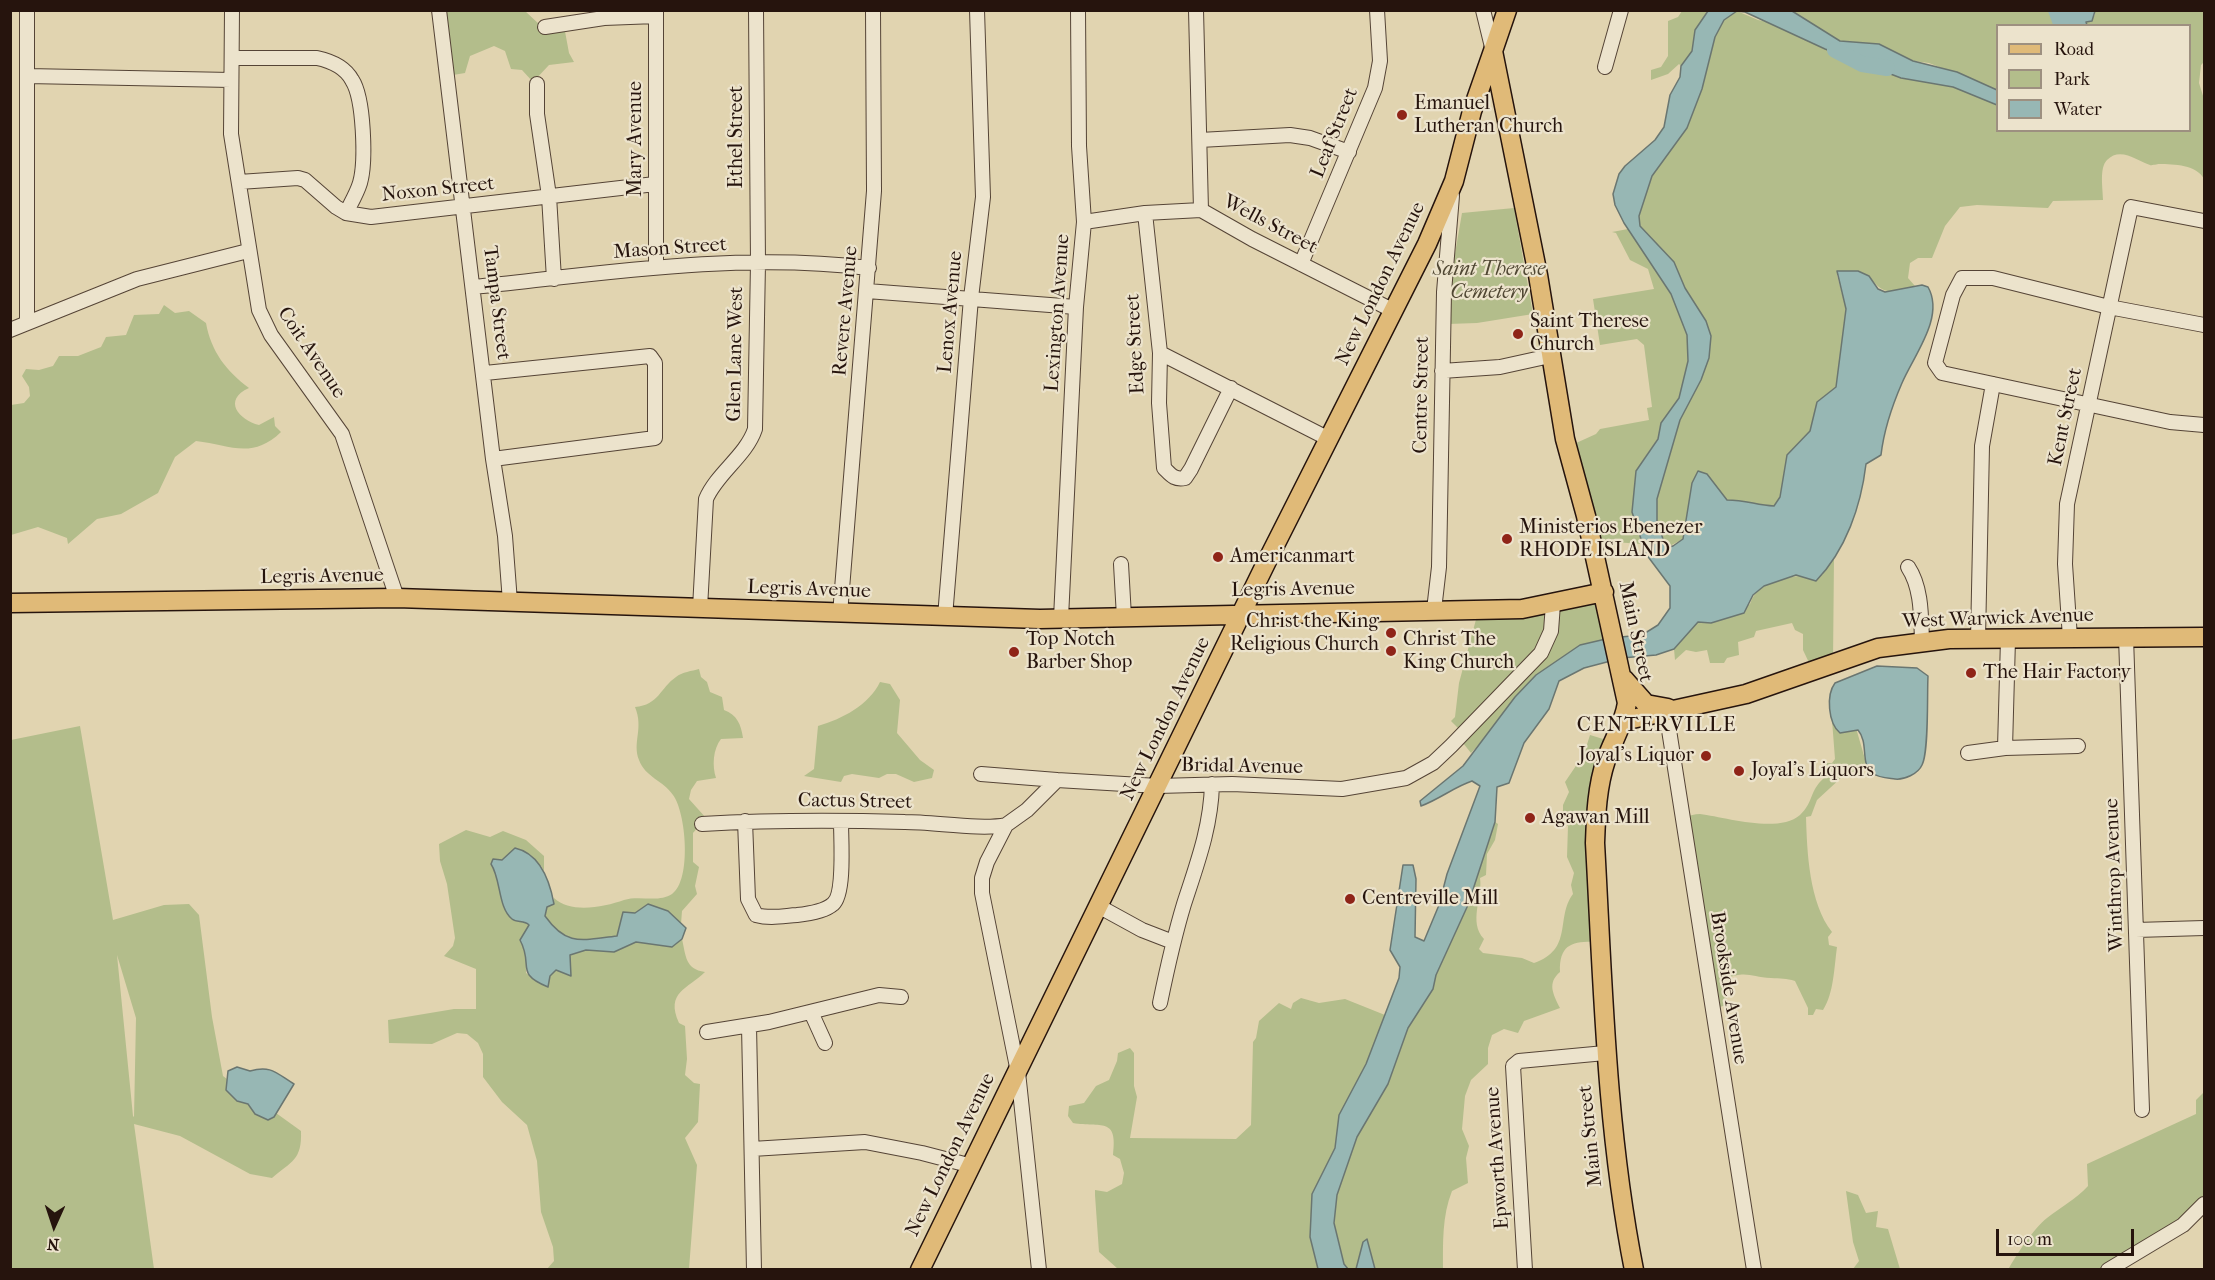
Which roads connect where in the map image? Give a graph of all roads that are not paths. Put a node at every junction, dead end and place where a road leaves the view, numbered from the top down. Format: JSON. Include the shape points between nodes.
{"nodes":[{"id":1,"x":27,"y":10,"type":"edge"},
{"id":2,"x":232,"y":10,"type":"edge"},
{"id":3,"x":439,"y":10,"type":"edge"},
{"id":4,"x":756,"y":10,"type":"edge"},
{"id":5,"x":873,"y":10,"type":"edge"},
{"id":6,"x":976,"y":10,"type":"edge"},
{"id":7,"x":1078,"y":10,"type":"edge"},
{"id":8,"x":1196,"y":10,"type":"edge"},
{"id":9,"x":1377,"y":10,"type":"edge"},
{"id":10,"x":1482,"y":10,"type":"edge"},
{"id":11,"x":1507,"y":10,"type":"edge"},
{"id":12,"x":1621,"y":10,"type":"edge"},
{"id":13,"x":656,"y":13,"type":"edge"},
{"id":14,"x":545,"y":27,"type":"dead end"},
{"id":15,"x":1493,"y":51,"type":"junction"},
{"id":16,"x":232,"y":58,"type":"junction"},
{"id":17,"x":1605,"y":67,"type":"dead end"},
{"id":18,"x":27,"y":76,"type":"junction"},
{"id":19,"x":231,"y":81,"type":"junction"},
{"id":20,"x":537,"y":84,"type":"dead end"},
{"id":21,"x":1200,"y":140,"type":"junction"},
{"id":22,"x":1350,"y":152,"type":"junction"},
{"id":23,"x":1454,"y":181,"type":"junction"},
{"id":24,"x":239,"y":182,"type":"junction"},
{"id":25,"x":655,"y":184,"type":"junction"},
{"id":26,"x":549,"y":196,"type":"junction"},
{"id":27,"x":464,"y":208,"type":"junction"},
{"id":28,"x":1201,"y":210,"type":"junction"},
{"id":29,"x":346,"y":213,"type":"junction"},
{"id":30,"x":1145,"y":213,"type":"junction"},
{"id":31,"x":2205,"y":221,"type":"edge"},
{"id":32,"x":1084,"y":222,"type":"junction"},
{"id":33,"x":248,"y":251,"type":"junction"},
{"id":34,"x":758,"y":264,"type":"junction"},
{"id":35,"x":1300,"y":264,"type":"junction"},
{"id":36,"x":656,"y":267,"type":"junction"},
{"id":37,"x":869,"y":268,"type":"junction"},
{"id":38,"x":554,"y":279,"type":"junction"},
{"id":39,"x":474,"y":287,"type":"junction"},
{"id":40,"x":867,"y":291,"type":"junction"},
{"id":41,"x":971,"y":298,"type":"junction"},
{"id":42,"x":1076,"y":307,"type":"junction"},
{"id":43,"x":2109,"y":307,"type":"junction"},
{"id":44,"x":1394,"y":311,"type":"junction"},
{"id":45,"x":27,"y":322,"type":"junction"},
{"id":46,"x":2205,"y":325,"type":"edge"},
{"id":47,"x":10,"y":330,"type":"edge"},
{"id":48,"x":1160,"y":353,"type":"junction"},
{"id":49,"x":1550,"y":356,"type":"junction"},
{"id":50,"x":1442,"y":371,"type":"junction"},
{"id":51,"x":485,"y":373,"type":"junction"},
{"id":52,"x":1993,"y":384,"type":"junction"},
{"id":53,"x":1231,"y":388,"type":"junction"},
{"id":54,"x":2090,"y":404,"type":"junction"},
{"id":55,"x":2205,"y":425,"type":"edge"},
{"id":56,"x":1329,"y":439,"type":"junction"},
{"id":57,"x":493,"y":459,"type":"junction"},
{"id":58,"x":1121,"y":564,"type":"dead end"},
{"id":59,"x":1908,"y":567,"type":"dead end"},
{"id":60,"x":1604,"y":592,"type":"junction"},
{"id":61,"x":397,"y":598,"type":"junction"},
{"id":62,"x":510,"y":602,"type":"junction"},
{"id":63,"x":10,"y":603,"type":"edge"},
{"id":64,"x":1553,"y":604,"type":"junction"},
{"id":65,"x":700,"y":608,"type":"junction"},
{"id":66,"x":1434,"y":610,"type":"junction"},
{"id":67,"x":840,"y":614,"type":"junction"},
{"id":68,"x":1243,"y":614,"type":"junction"},
{"id":69,"x":945,"y":617,"type":"junction"},
{"id":70,"x":1124,"y":617,"type":"junction"},
{"id":71,"x":1061,"y":618,"type":"junction"},
{"id":72,"x":2205,"y":637,"type":"edge"},
{"id":73,"x":2070,"y":638,"type":"junction"},
{"id":74,"x":2126,"y":638,"type":"junction"},
{"id":75,"x":1978,"y":639,"type":"junction"},
{"id":76,"x":2008,"y":639,"type":"junction"},
{"id":77,"x":1922,"y":641,"type":"junction"},
{"id":78,"x":1623,"y":678,"type":"junction"},
{"id":79,"x":1672,"y":710,"type":"junction"},
{"id":80,"x":1623,"y":722,"type":"junction"},
{"id":81,"x":2079,"y":746,"type":"dead end"},
{"id":82,"x":2005,"y":748,"type":"junction"},
{"id":83,"x":1968,"y":753,"type":"dead end"},
{"id":84,"x":981,"y":774,"type":"dead end"},
{"id":85,"x":1057,"y":780,"type":"junction"},
{"id":86,"x":1212,"y":784,"type":"junction"},
{"id":87,"x":1158,"y":786,"type":"junction"},
{"id":88,"x":745,"y":821,"type":"junction"},
{"id":89,"x":841,"y":822,"type":"junction"},
{"id":90,"x":702,"y":824,"type":"dead end"},
{"id":91,"x":1006,"y":825,"type":"junction"},
{"id":92,"x":1100,"y":907,"type":"junction"},
{"id":93,"x":2205,"y":928,"type":"edge"},
{"id":94,"x":2136,"y":930,"type":"junction"},
{"id":95,"x":1173,"y":942,"type":"junction"},
{"id":96,"x":901,"y":998,"type":"dead end"},
{"id":97,"x":1160,"y":1003,"type":"dead end"},
{"id":98,"x":812,"y":1012,"type":"junction"},
{"id":99,"x":749,"y":1026,"type":"junction"},
{"id":100,"x":707,"y":1032,"type":"dead end"},
{"id":101,"x":825,"y":1043,"type":"dead end"},
{"id":102,"x":1605,"y":1053,"type":"junction"},
{"id":103,"x":1018,"y":1072,"type":"junction"},
{"id":104,"x":2142,"y":1110,"type":"dead end"},
{"id":105,"x":752,"y":1149,"type":"junction"},
{"id":106,"x":972,"y":1166,"type":"junction"},
{"id":107,"x":2203,"y":1208,"type":"edge"},
{"id":108,"x":754,"y":1269,"type":"edge"},
{"id":109,"x":920,"y":1269,"type":"edge"},
{"id":110,"x":1039,"y":1269,"type":"edge"},
{"id":111,"x":1525,"y":1269,"type":"edge"},
{"id":112,"x":1634,"y":1269,"type":"edge"},
{"id":113,"x":1754,"y":1269,"type":"edge"},
{"id":114,"x":2108,"y":1269,"type":"edge"}],
"edges":[{"from":1,"to":18,"type":"street"},
{"from":2,"to":16,"type":"street","name":"Coit Avenue"},
{"from":3,"to":27,"type":"street","name":"Tampa Street"},
{"from":4,"to":34,"type":"street","name":"Ethel Street"},
{"from":5,"to":37,"type":"street","name":"Revere Avenue","via":[[875,138]]},
{"from":6,"to":41,"type":"street","name":"Lenox Avenue","via":[[983,197]]},
{"from":7,"to":32,"type":"street","name":"Lexington Avenue"},
{"from":8,"to":21,"type":"street"},
{"from":9,"to":22,"type":"street","name":"Leaf Street","via":[[1380,61],[1375,88]]},
{"from":10,"to":15,"type":"street"},
{"from":11,"to":15,"type":"main road"},
{"from":12,"to":17,"type":"street"},
{"from":13,"to":14,"type":"street"},
{"from":13,"to":25,"type":"street","name":"Mary Avenue"},
{"from":15,"to":23,"type":"main road","name":"New London Avenue"},
{"from":15,"to":49,"type":"main road","name":"Main Street"},
{"from":16,"to":19,"type":"street","name":"Coit Avenue"},
{"from":16,"to":29,"type":"street","via":[[317,58],[341,68],[352,79],[357,91],[363,151],[360,183]]},
{"from":18,"to":19,"type":"street"},
{"from":18,"to":45,"type":"street"},
{"from":19,"to":24,"type":"street","name":"Coit Avenue","via":[[231,134]]},
{"from":20,"to":26,"type":"street","via":[[537,114]]},
{"from":21,"to":22,"type":"street","via":[[1290,135]]},
{"from":21,"to":28,"type":"street"},
{"from":22,"to":35,"type":"street","name":"Leaf Street"},
{"from":23,"to":44,"type":"main road","name":"New London Avenue"},
{"from":23,"to":50,"type":"street","name":"Centre Street"},
{"from":24,"to":29,"type":"street","via":[[305,180]]},
{"from":24,"to":33,"type":"street","name":"Coit Avenue"},
{"from":25,"to":26,"type":"street","name":"Noxon Street"},
{"from":25,"to":36,"type":"street","name":"Mary Avenue"},
{"from":26,"to":27,"type":"street","name":"Noxon Street"},
{"from":26,"to":38,"type":"street"},
{"from":27,"to":29,"type":"street","name":"Noxon Street","via":[[371,217]]},
{"from":27,"to":39,"type":"street","name":"Tampa Street"},
{"from":28,"to":30,"type":"street","name":"Wells Street"},
{"from":28,"to":35,"type":"street","name":"Wells Street"},
{"from":30,"to":32,"type":"street","name":"Wells Street"},
{"from":30,"to":48,"type":"street","name":"Edge Street"},
{"from":31,"to":43,"type":"street","name":"Kent Street","via":[[2131,207]]},
{"from":32,"to":42,"type":"street","name":"Lexington Avenue"},
{"from":33,"to":45,"type":"street","via":[[137,279]]},
{"from":33,"to":61,"type":"street","name":"Coit Avenue","via":[[259,310],[271,335],[342,434]]},
{"from":34,"to":36,"type":"street","name":"Mason Street"},
{"from":34,"to":37,"type":"street","name":"Mason Street","via":[[819,262]]},
{"from":34,"to":65,"type":"street","name":"Glen Lane West","via":[[755,429],[751,440],[710,488],[706,499]]},
{"from":35,"to":44,"type":"street","name":"Wells Street"},
{"from":36,"to":38,"type":"street","name":"Mason Street"},
{"from":37,"to":40,"type":"street","name":"Revere Avenue"},
{"from":38,"to":39,"type":"street","name":"Mason Street"},
{"from":39,"to":51,"type":"street","name":"Tampa Street"},
{"from":40,"to":41,"type":"street"},
{"from":40,"to":67,"type":"street","name":"Revere Avenue"},
{"from":41,"to":42,"type":"street"},
{"from":41,"to":69,"type":"street","name":"Lenox Avenue"},
{"from":42,"to":71,"type":"street","name":"Lexington Avenue"},
{"from":43,"to":46,"type":"street"},
{"from":43,"to":52,"type":"street","via":[[1993,278],[1962,278],[1953,295],[1935,363],[1942,373]]},
{"from":43,"to":54,"type":"street","name":"Kent Street"},
{"from":44,"to":56,"type":"main road","name":"New London Avenue"},
{"from":45,"to":47,"type":"street"},
{"from":48,"to":53,"type":"street"},
{"from":48,"to":53,"type":"street","name":"Edge Street","via":[[1164,468],[1178,479],[1185,478]]},
{"from":49,"to":50,"type":"street","via":[[1500,367]]},
{"from":49,"to":60,"type":"main road","name":"Main Street","via":[[1572,471]]},
{"from":50,"to":66,"type":"street","name":"Centre Street","via":[[1439,567]]},
{"from":51,"to":57,"type":"street","name":"Tampa Street"},
{"from":51,"to":57,"type":"street","via":[[650,356],[655,363],[656,438]]},
{"from":52,"to":54,"type":"street"},
{"from":52,"to":75,"type":"street","via":[[1983,437]]},
{"from":53,"to":56,"type":"street"},
{"from":54,"to":55,"type":"street","via":[[2170,422]]},
{"from":54,"to":73,"type":"street","name":"Kent Street","via":[[2067,504],[2065,564]]},
{"from":56,"to":68,"type":"main road","name":"New London Avenue"},
{"from":57,"to":62,"type":"street","name":"Tampa Street"},
{"from":58,"to":70,"type":"street"},
{"from":59,"to":77,"type":"street","via":[[1915,577]]},
{"from":60,"to":64,"type":"main road","name":"Legris Avenue"},
{"from":60,"to":78,"type":"main road","name":"Main Street"},
{"from":61,"to":62,"type":"main road","name":"Legris Avenue"},
{"from":61,"to":63,"type":"main road","name":"Legris Avenue"},
{"from":62,"to":65,"type":"main road","name":"Legris Avenue"},
{"from":64,"to":66,"type":"main road","name":"Legris Avenue","via":[[1522,609]]},
{"from":64,"to":86,"type":"street","name":"Bridal Avenue","via":[[1551,631],[1541,653],[1433,763],[1406,778],[1342,789]]},
{"from":65,"to":67,"type":"main road","name":"Legris Avenue"},
{"from":66,"to":68,"type":"main road","name":"Legris Avenue"},
{"from":67,"to":69,"type":"main road","name":"Legris Avenue"},
{"from":68,"to":70,"type":"main road","name":"Legris Avenue"},
{"from":68,"to":87,"type":"main road","name":"New London Avenue"},
{"from":69,"to":71,"type":"main road","name":"Legris Avenue"},
{"from":70,"to":71,"type":"main road","name":"Legris Avenue"},
{"from":72,"to":74,"type":"main road","name":"West Warwick Avenue"},
{"from":73,"to":74,"type":"main road","name":"West Warwick Avenue"},
{"from":73,"to":76,"type":"main road","name":"West Warwick Avenue"},
{"from":74,"to":94,"type":"street","name":"Winthrop Avenue"},
{"from":75,"to":76,"type":"main road","name":"West Warwick Avenue"},
{"from":75,"to":77,"type":"main road","name":"West Warwick Avenue"},
{"from":76,"to":82,"type":"street"},
{"from":77,"to":79,"type":"main road","name":"West Warwick Avenue","via":[[1878,648],[1752,692]]},
{"from":78,"to":79,"type":"main road","via":[[1646,704]]},
{"from":78,"to":80,"type":"main road","name":"Main Street","via":[[1627,703]]},
{"from":79,"to":80,"type":"main road","name":"West Warwick Avenue"},
{"from":79,"to":113,"type":"street","name":"Brookside Avenue"},
{"from":80,"to":102,"type":"main road","name":"Main Street","via":[[1606,760],[1596,802]]},
{"from":81,"to":82,"type":"street"},
{"from":82,"to":83,"type":"street"},
{"from":84,"to":85,"type":"street","name":"Bridal Avenue"},
{"from":85,"to":87,"type":"street","name":"Bridal Avenue"},
{"from":85,"to":91,"type":"street"},
{"from":86,"to":87,"type":"street","name":"Bridal Avenue"},
{"from":86,"to":95,"type":"street","via":[[1204,845]]},
{"from":87,"to":92,"type":"main road","name":"New London Avenue"},
{"from":88,"to":89,"type":"street","name":"Cactus Street"},
{"from":88,"to":89,"type":"street","via":[[748,899],[756,915],[766,918],[803,915],[832,905],[838,898]]},
{"from":88,"to":90,"type":"street","name":"Cactus Street"},
{"from":89,"to":91,"type":"street","name":"Cactus Street"},
{"from":91,"to":103,"type":"street","via":[[987,862],[982,893]]},
{"from":92,"to":95,"type":"street"},
{"from":92,"to":103,"type":"main road","name":"New London Avenue"},
{"from":93,"to":94,"type":"street"},
{"from":94,"to":104,"type":"street","name":"Winthrop Avenue"},
{"from":95,"to":97,"type":"street"},
{"from":96,"to":98,"type":"street","via":[[879,995]]},
{"from":98,"to":99,"type":"street"},
{"from":98,"to":101,"type":"street"},
{"from":99,"to":100,"type":"street"},
{"from":99,"to":105,"type":"street"},
{"from":102,"to":111,"type":"street","name":"Epworth Avenue","via":[[1519,1061],[1513,1066]]},
{"from":102,"to":112,"type":"main road","name":"Main Street","via":[[1614,1151]]},
{"from":103,"to":106,"type":"main road","name":"New London Avenue"},
{"from":103,"to":110,"type":"street"},
{"from":105,"to":106,"type":"street","via":[[865,1143]]},
{"from":105,"to":108,"type":"street"},
{"from":106,"to":109,"type":"main road","name":"New London Avenue"},
{"from":107,"to":114,"type":"street","via":[[2183,1225]]}]}
